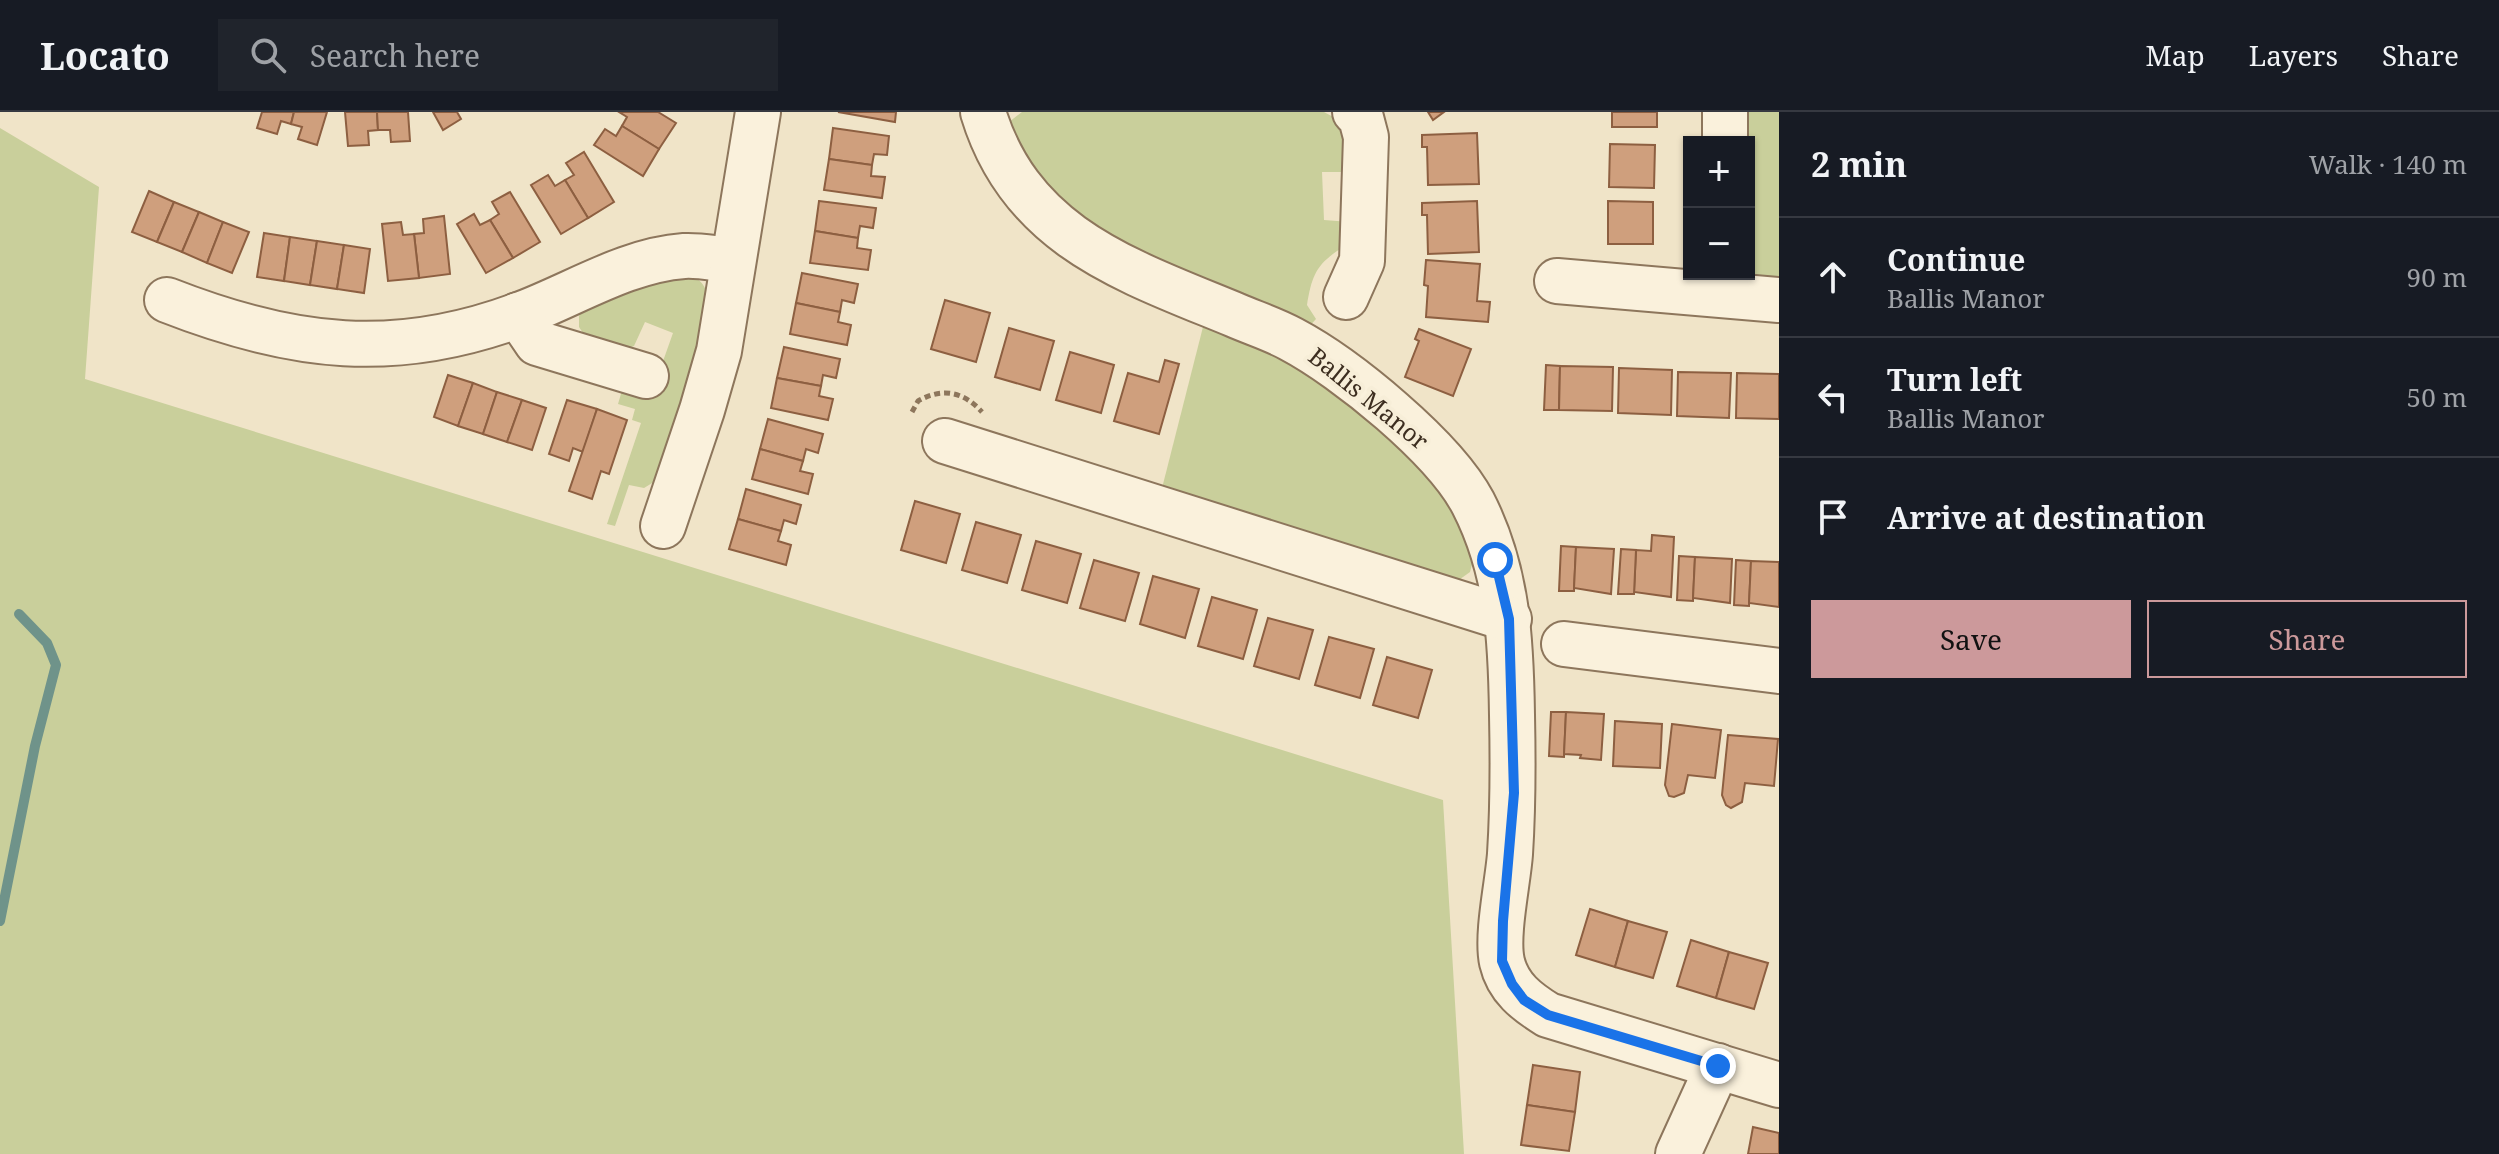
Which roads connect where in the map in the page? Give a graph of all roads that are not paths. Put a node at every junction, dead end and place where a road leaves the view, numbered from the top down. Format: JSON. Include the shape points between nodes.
{"nodes":[{"id":1,"x":758,"y":112,"type":"edge"},
{"id":2,"x":983,"y":112,"type":"edge"},
{"id":3,"x":1355,"y":112,"type":"edge"},
{"id":4,"x":1725,"y":112,"type":"edge"},
{"id":5,"x":1725,"y":136,"type":"edge"},
{"id":6,"x":733,"y":260,"type":"junction"},
{"id":7,"x":1557,"y":281,"type":"dead end"},
{"id":8,"x":1723,"y":284,"type":"edge"},
{"id":9,"x":1346,"y":297,"type":"dead end"},
{"id":10,"x":167,"y":300,"type":"dead end"},
{"id":11,"x":1779,"y":300,"type":"edge"},
{"id":12,"x":518,"y":315,"type":"junction"},
{"id":13,"x":646,"y":376,"type":"dead end"},
{"id":14,"x":945,"y":441,"type":"dead end"},
{"id":15,"x":663,"y":526,"type":"dead end"},
{"id":16,"x":1509,"y":619,"type":"junction"},
{"id":17,"x":1564,"y":644,"type":"dead end"},
{"id":18,"x":1779,"y":671,"type":"edge"},
{"id":19,"x":1718,"y":1066,"type":"junction"},
{"id":20,"x":1779,"y":1085,"type":"edge"},
{"id":21,"x":1678,"y":1154,"type":"edge"}],
"edges":[{"from":1,"to":6,"type":"street"},
{"from":2,"to":16,"type":"street","name":"Ballis Manor","via":[[1013,180],[1080,242],[1130,272],[1290,339],[1392,412],[1435,453],[1472,502],[1495,560]]},
{"from":3,"to":9,"type":"street","via":[[1366,137],[1362,261]]},
{"from":4,"to":5,"type":"street"},
{"from":6,"to":12,"type":"street","via":[[687,255],[648,261]]},
{"from":6,"to":15,"type":"street","via":[[719,351]]},
{"from":7,"to":8,"type":"street"},
{"from":8,"to":11,"type":"street"},
{"from":10,"to":12,"type":"street","via":[[274,335],[336,344],[391,344]]},
{"from":12,"to":13,"type":"street","via":[[537,343]]},
{"from":14,"to":16,"type":"street"},
{"from":16,"to":19,"type":"street","name":"Ballis Manor","via":[[1514,793],[1502,961],[1512,984],[1524,1000],[1548,1015]]},
{"from":17,"to":18,"type":"street"},
{"from":19,"to":20,"type":"street","name":"Ballis Manor"},
{"from":19,"to":21,"type":"street"}]}
